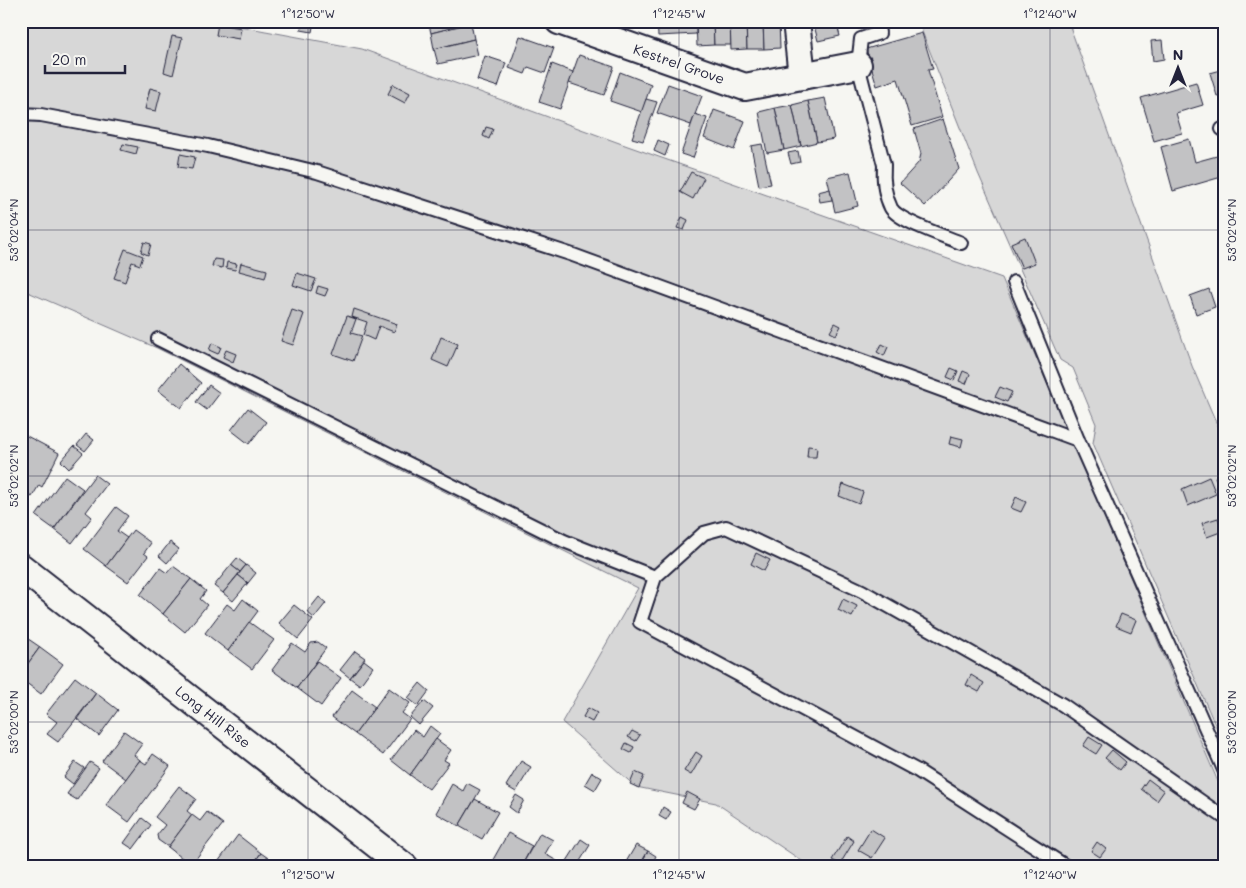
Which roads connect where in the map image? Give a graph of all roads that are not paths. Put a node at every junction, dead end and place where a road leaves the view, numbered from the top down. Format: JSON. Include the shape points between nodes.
{"nodes":[{"id":1,"x":559,"y":21,"type":"edge"},
{"id":2,"x":796,"y":21,"type":"edge"},
{"id":3,"x":877,"y":21,"type":"edge"},
{"id":4,"x":858,"y":65,"type":"junction"},
{"id":5,"x":802,"y":76,"type":"junction"},
{"id":6,"x":21,"y":114,"type":"edge"},
{"id":7,"x":962,"y":243,"type":"dead end"},
{"id":8,"x":1014,"y":282,"type":"dead end"},
{"id":9,"x":158,"y":339,"type":"dead end"},
{"id":10,"x":1078,"y":440,"type":"junction"},
{"id":11,"x":21,"y":567,"type":"edge"},
{"id":12,"x":655,"y":577,"type":"junction"},
{"id":13,"x":1225,"y":772,"type":"edge"},
{"id":14,"x":1225,"y":818,"type":"edge"},
{"id":15,"x":405,"y":867,"type":"edge"},
{"id":16,"x":1067,"y":867,"type":"edge"}],
"edges":[{"from":1,"to":5,"type":"street","name":"Kestrel Grove","via":[[746,87]]},
{"from":2,"to":5,"type":"street"},
{"from":3,"to":4,"type":"lane","via":[[880,33],[860,39]]},
{"from":4,"to":5,"type":"street","name":"Kestrel Grove"},
{"from":4,"to":7,"type":"lane","via":[[892,209],[904,219]]},
{"from":6,"to":10,"type":"lane","via":[[208,146],[317,172],[574,255]]},
{"from":8,"to":10,"type":"lane"},
{"from":9,"to":12,"type":"lane","via":[[564,541]]},
{"from":10,"to":13,"type":"lane"},
{"from":11,"to":15,"type":"street","name":"Long Hill Rise"},
{"from":12,"to":14,"type":"lane","via":[[704,533],[726,527],[862,591],[1063,705]]},
{"from":12,"to":16,"type":"lane","via":[[640,622],[918,771]]}]}
